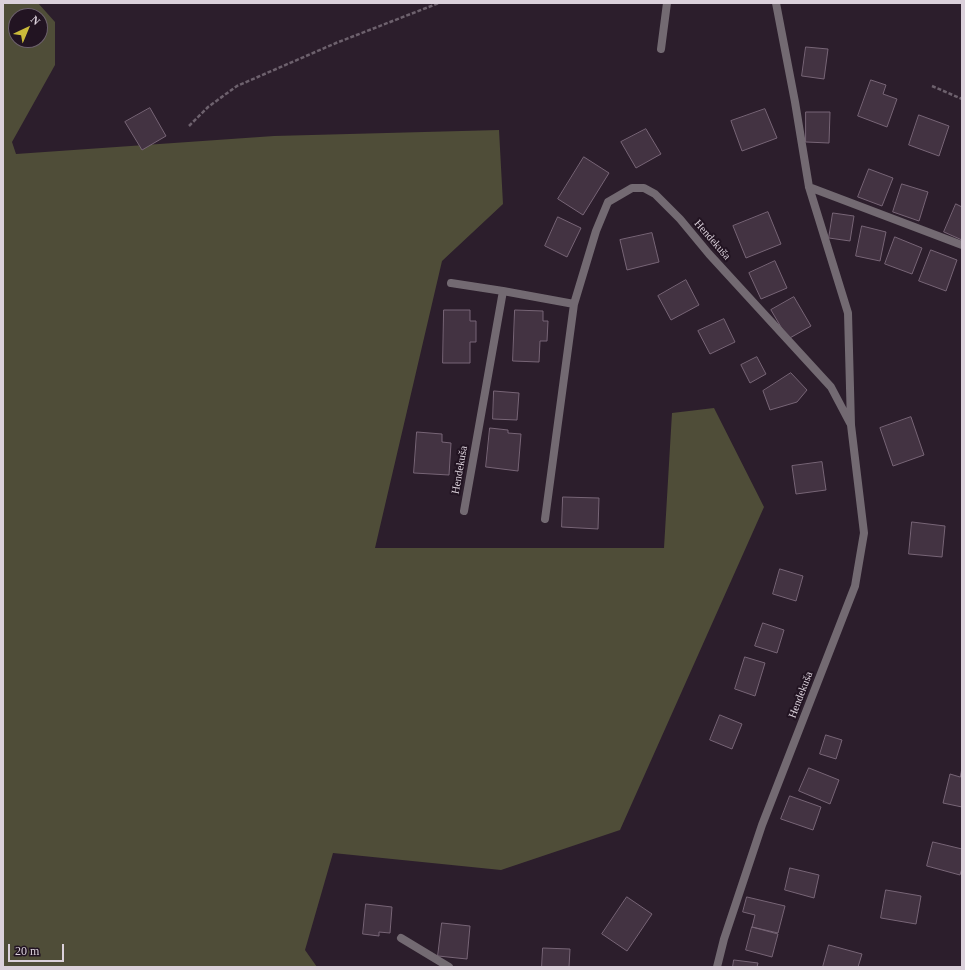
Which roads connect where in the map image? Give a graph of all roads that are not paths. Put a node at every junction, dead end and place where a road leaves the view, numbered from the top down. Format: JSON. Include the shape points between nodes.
{"nodes":[{"id":1,"x":667,"y":3,"type":"edge"},
{"id":2,"x":776,"y":3,"type":"edge"},
{"id":3,"x":661,"y":49,"type":"dead end"},
{"id":4,"x":809,"y":187,"type":"junction"},
{"id":5,"x":962,"y":245,"type":"edge"},
{"id":6,"x":451,"y":283,"type":"dead end"},
{"id":7,"x":503,"y":291,"type":"junction"},
{"id":8,"x":574,"y":304,"type":"junction"},
{"id":9,"x":851,"y":425,"type":"junction"},
{"id":10,"x":464,"y":511,"type":"dead end"},
{"id":11,"x":544,"y":519,"type":"dead end"},
{"id":12,"x":401,"y":938,"type":"dead end"},
{"id":13,"x":449,"y":967,"type":"edge"},
{"id":14,"x":717,"y":967,"type":"edge"}],
"edges":[{"from":1,"to":3,"type":"street"},
{"from":2,"to":4,"type":"street","name":"Hendekuša"},
{"from":4,"to":5,"type":"street"},
{"from":4,"to":9,"type":"street","name":"Hendekuša","via":[[848,313]]},
{"from":6,"to":7,"type":"street"},
{"from":7,"to":8,"type":"street"},
{"from":7,"to":10,"type":"street","name":"Hendekuša"},
{"from":8,"to":9,"type":"street","name":"Hendekuša","via":[[596,231],[608,202],[632,188],[644,188],[655,194],[680,219],[831,387]]},
{"from":8,"to":11,"type":"street","name":"Hendekuša"},
{"from":9,"to":14,"type":"street","name":"Hendekuša","via":[[864,533],[855,586],[762,825]]},
{"from":12,"to":13,"type":"street"}]}
